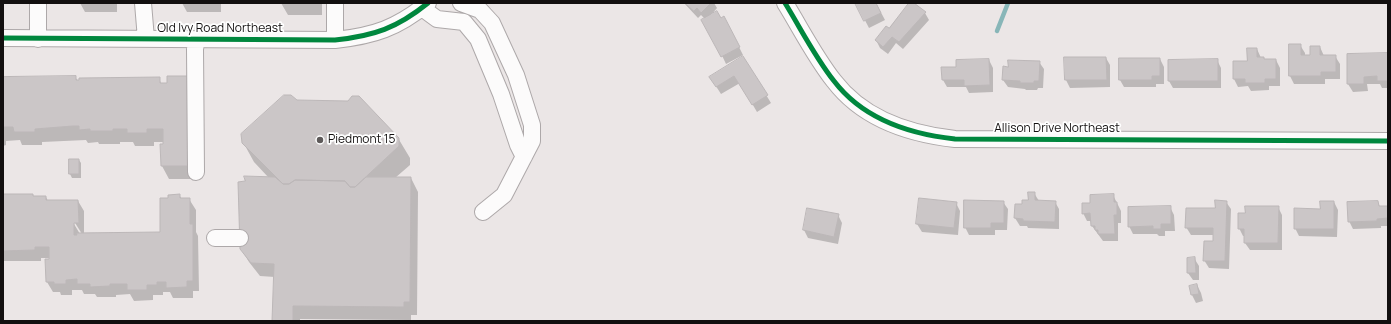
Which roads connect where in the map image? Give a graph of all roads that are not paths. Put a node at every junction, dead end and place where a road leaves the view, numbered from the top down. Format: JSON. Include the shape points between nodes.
{"nodes":[{"id":1,"x":38,"y":3,"type":"edge"},
{"id":2,"x":143,"y":3,"type":"edge"},
{"id":3,"x":335,"y":3,"type":"edge"},
{"id":4,"x":461,"y":3,"type":"edge"},
{"id":5,"x":785,"y":3,"type":"edge"},
{"id":6,"x":425,"y":5,"type":"edge"},
{"id":7,"x":3,"y":38,"type":"edge"},
{"id":8,"x":38,"y":39,"type":"junction"},
{"id":9,"x":146,"y":39,"type":"junction"},
{"id":10,"x":197,"y":39,"type":"junction"},
{"id":11,"x":335,"y":40,"type":"junction"},
{"id":12,"x":1388,"y":141,"type":"edge"},
{"id":13,"x":524,"y":157,"type":"junction"},
{"id":14,"x":196,"y":172,"type":"dead end"},
{"id":15,"x":483,"y":212,"type":"dead end"},
{"id":16,"x":215,"y":238,"type":"dead end"},
{"id":17,"x":240,"y":238,"type":"dead end"}],
"edges":[{"from":1,"to":8,"type":"street"},
{"from":2,"to":9,"type":"street"},
{"from":3,"to":11,"type":"street"},
{"from":4,"to":13,"type":"street","via":[[480,10],[492,23],[516,75],[532,125],[532,141]]},
{"from":5,"to":12,"type":"street","name":"Allison Drive Northeast","via":[[820,62],[851,98],[884,120],[929,136],[962,139]]},
{"from":6,"to":11,"type":"street","name":"Old Ivy Road Northeast","via":[[398,24],[378,32],[357,38]]},
{"from":6,"to":13,"type":"street","via":[[438,19],[464,22],[478,39]]},
{"from":7,"to":8,"type":"street","name":"Old Ivy Road Northeast"},
{"from":8,"to":9,"type":"street","name":"Old Ivy Road Northeast"},
{"from":9,"to":10,"type":"street","name":"Old Ivy Road Northeast"},
{"from":10,"to":11,"type":"street","name":"Old Ivy Road Northeast"},
{"from":10,"to":14,"type":"street"},
{"from":13,"to":15,"type":"street","via":[[504,195]]},
{"from":16,"to":17,"type":"street"}]}
